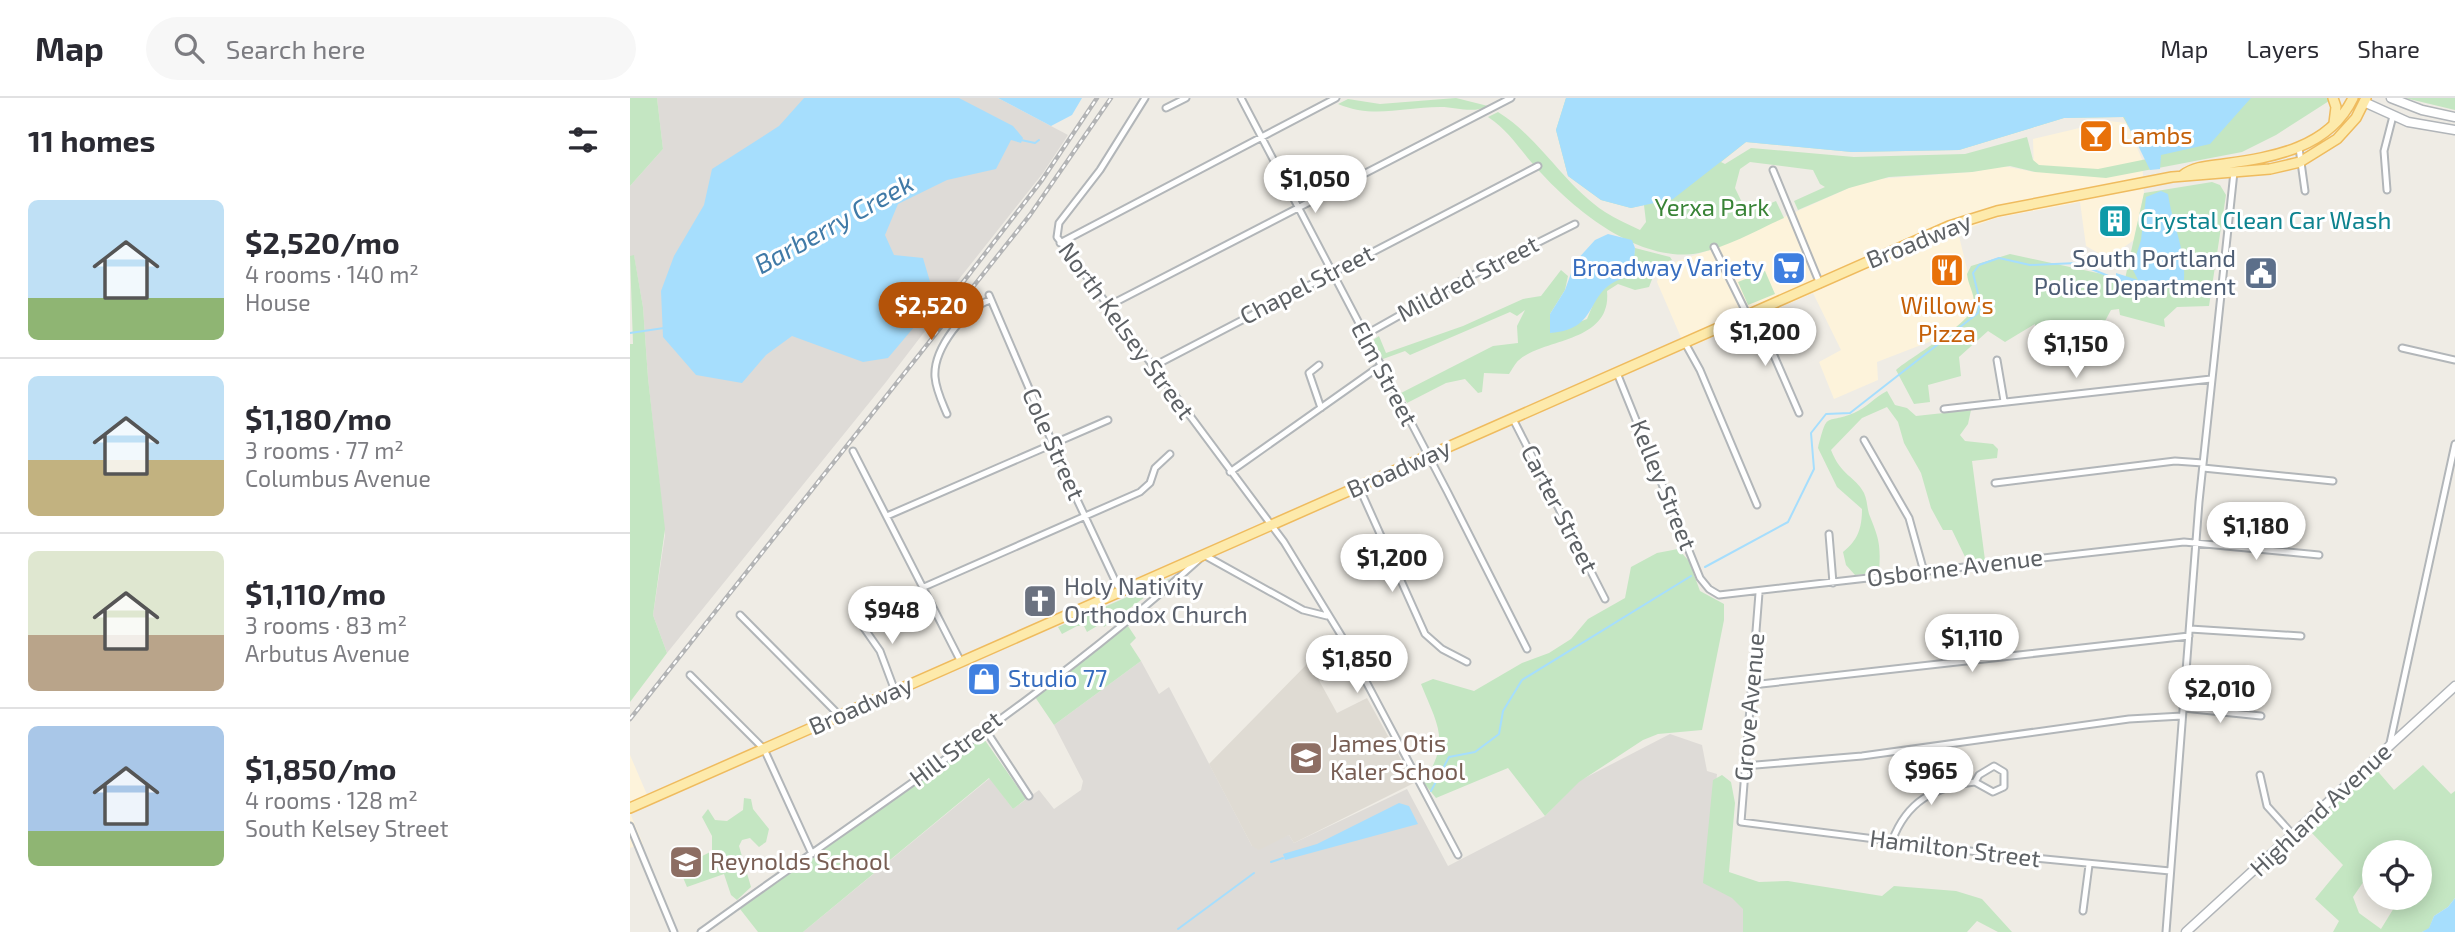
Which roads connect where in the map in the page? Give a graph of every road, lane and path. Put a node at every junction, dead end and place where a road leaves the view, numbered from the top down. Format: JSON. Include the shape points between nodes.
{"nodes":[{"id":1,"x":1145,"y":98,"type":"edge"},
{"id":2,"x":1186,"y":98,"type":"edge"},
{"id":3,"x":1241,"y":98,"type":"edge"},
{"id":4,"x":1336,"y":98,"type":"edge"},
{"id":5,"x":1511,"y":98,"type":"edge"},
{"id":6,"x":2333,"y":98,"type":"edge"},
{"id":7,"x":2390,"y":98,"type":"edge"},
{"id":8,"x":2360,"y":99,"type":"edge"},
{"id":9,"x":1166,"y":108,"type":"dead end"},
{"id":10,"x":2393,"y":116,"type":"junction"},
{"id":11,"x":2455,"y":117,"type":"edge"},
{"id":12,"x":2334,"y":125,"type":"junction"},
{"id":13,"x":2455,"y":131,"type":"edge"},
{"id":14,"x":1261,"y":138,"type":"junction"},
{"id":15,"x":2299,"y":148,"type":"junction"},
{"id":16,"x":2301,"y":162,"type":"junction"},
{"id":17,"x":1538,"y":166,"type":"dead end"},
{"id":18,"x":2234,"y":168,"type":"junction"},
{"id":19,"x":1773,"y":170,"type":"dead end"},
{"id":20,"x":2387,"y":190,"type":"dead end"},
{"id":21,"x":2305,"y":191,"type":"dead end"},
{"id":22,"x":1297,"y":208,"type":"junction"},
{"id":23,"x":1575,"y":224,"type":"dead end"},
{"id":24,"x":1060,"y":243,"type":"junction"},
{"id":25,"x":1714,"y":247,"type":"dead end"},
{"id":26,"x":1332,"y":274,"type":"junction"},
{"id":27,"x":1820,"y":284,"type":"junction"},
{"id":28,"x":1106,"y":307,"type":"junction"},
{"id":29,"x":1752,"y":314,"type":"junction"},
{"id":30,"x":1363,"y":336,"type":"junction"},
{"id":31,"x":1685,"y":343,"type":"junction"},
{"id":32,"x":2402,"y":348,"type":"dead end"},
{"id":33,"x":1997,"y":360,"type":"dead end"},
{"id":34,"x":2455,"y":360,"type":"edge"},
{"id":35,"x":1319,"y":365,"type":"dead end"},
{"id":36,"x":1380,"y":366,"type":"junction"},
{"id":37,"x":1152,"y":367,"type":"junction"},
{"id":38,"x":1617,"y":373,"type":"junction"},
{"id":39,"x":2211,"y":379,"type":"junction"},
{"id":40,"x":2004,"y":401,"type":"junction"},
{"id":41,"x":1321,"y":408,"type":"junction"},
{"id":42,"x":1944,"y":409,"type":"dead end"},
{"id":43,"x":1799,"y":413,"type":"dead end"},
{"id":44,"x":947,"y":414,"type":"dead end"},
{"id":45,"x":1513,"y":419,"type":"junction"},
{"id":46,"x":1108,"y":420,"type":"dead end"},
{"id":47,"x":1864,"y":440,"type":"dead end"},
{"id":48,"x":1053,"y":444,"type":"junction"},
{"id":49,"x":2455,"y":444,"type":"edge"},
{"id":50,"x":853,"y":451,"type":"dead end"},
{"id":51,"x":1170,"y":454,"type":"dead end"},
{"id":52,"x":1427,"y":456,"type":"junction"},
{"id":53,"x":2203,"y":465,"type":"junction"},
{"id":54,"x":1230,"y":471,"type":"junction"},
{"id":55,"x":2333,"y":481,"type":"dead end"},
{"id":56,"x":1995,"y":483,"type":"dead end"},
{"id":57,"x":1359,"y":486,"type":"junction"},
{"id":58,"x":1757,"y":505,"type":"dead end"},
{"id":59,"x":887,"y":516,"type":"junction"},
{"id":60,"x":1085,"y":516,"type":"junction"},
{"id":61,"x":1271,"y":525,"type":"junction"},
{"id":62,"x":1829,"y":534,"type":"dead end"},
{"id":63,"x":2197,"y":542,"type":"junction"},
{"id":64,"x":1203,"y":555,"type":"junction"},
{"id":65,"x":2319,"y":555,"type":"dead end"},
{"id":66,"x":1924,"y":572,"type":"junction"},
{"id":67,"x":1833,"y":583,"type":"junction"},
{"id":68,"x":924,"y":587,"type":"junction"},
{"id":69,"x":1120,"y":591,"type":"junction"},
{"id":70,"x":1714,"y":593,"type":"joint"},
{"id":71,"x":1759,"y":593,"type":"junction"},
{"id":72,"x":1605,"y":599,"type":"dead end"},
{"id":73,"x":740,"y":615,"type":"dead end"},
{"id":74,"x":1327,"y":616,"type":"junction"},
{"id":75,"x":857,"y":618,"type":"dead end"},
{"id":76,"x":2190,"y":629,"type":"junction"},
{"id":77,"x":2189,"y":636,"type":"junction"},
{"id":78,"x":2301,"y":636,"type":"dead end"},
{"id":79,"x":1527,"y":649,"type":"dead end"},
{"id":80,"x":961,"y":662,"type":"junction"},
{"id":81,"x":1467,"y":662,"type":"dead end"},
{"id":82,"x":690,"y":675,"type":"dead end"},
{"id":83,"x":1752,"y":685,"type":"junction"},
{"id":84,"x":2455,"y":686,"type":"edge"},
{"id":85,"x":895,"y":691,"type":"junction"},
{"id":86,"x":2183,"y":708,"type":"junction"},
{"id":87,"x":840,"y":716,"type":"junction"},
{"id":88,"x":2182,"y":716,"type":"junction"},
{"id":89,"x":2261,"y":716,"type":"dead end"},
{"id":90,"x":985,"y":729,"type":"junction"},
{"id":91,"x":2389,"y":746,"type":"junction"},
{"id":92,"x":764,"y":749,"type":"junction"},
{"id":93,"x":1744,"y":766,"type":"junction"},
{"id":94,"x":2260,"y":775,"type":"dead end"},
{"id":95,"x":1975,"y":782,"type":"junction"},
{"id":96,"x":1029,"y":796,"type":"dead end"},
{"id":97,"x":630,"y":808,"type":"edge"},
{"id":98,"x":1741,"y":822,"type":"joint"},
{"id":99,"x":630,"y":826,"type":"edge"},
{"id":100,"x":2294,"y":836,"type":"junction"},
{"id":101,"x":1892,"y":841,"type":"junction"},
{"id":102,"x":812,"y":854,"type":"junction"},
{"id":103,"x":1458,"y":855,"type":"dead end"},
{"id":104,"x":2090,"y":864,"type":"junction"},
{"id":105,"x":2170,"y":870,"type":"junction"},
{"id":106,"x":2083,"y":911,"type":"dead end"},
{"id":107,"x":674,"y":932,"type":"edge"},
{"id":108,"x":701,"y":932,"type":"edge"},
{"id":109,"x":2166,"y":932,"type":"edge"},
{"id":110,"x":2186,"y":932,"type":"edge"}],
"edges":[{"from":1,"to":24,"type":"street","name":"North Kelsey Street","via":[[1100,170],[1059,223]]},
{"from":2,"to":9,"type":"street"},
{"from":3,"to":14,"type":"street","name":"Elm Street"},
{"from":4,"to":14,"type":"street"},
{"from":5,"to":22,"type":"street"},
{"from":6,"to":12,"type":"main road"},
{"from":7,"to":11,"type":"street"},
{"from":8,"to":10,"type":"street"},
{"from":8,"to":12,"type":"main road","name":"Broadway"},
{"from":8,"to":16,"type":"main road","name":"Broadway","via":[[2356,118],[2337,139]]},
{"from":10,"to":13,"type":"street"},
{"from":10,"to":20,"type":"street","via":[[2384,151]]},
{"from":12,"to":15,"type":"main road","name":"Broadway"},
{"from":14,"to":22,"type":"street","name":"Elm Street"},
{"from":14,"to":24,"type":"street"},
{"from":15,"to":16,"type":"street"},
{"from":15,"to":18,"type":"main road","name":"Broadway"},
{"from":16,"to":18,"type":"main road","name":"Broadway"},
{"from":16,"to":21,"type":"street"},
{"from":17,"to":26,"type":"street","name":"Chapel Street"},
{"from":18,"to":27,"type":"main road","name":"Broadway","via":[[1973,218]]},
{"from":18,"to":39,"type":"street"},
{"from":19,"to":27,"type":"street"},
{"from":22,"to":26,"type":"street","name":"Elm Street"},
{"from":22,"to":28,"type":"street"},
{"from":23,"to":30,"type":"street","name":"Mildred Street"},
{"from":24,"to":28,"type":"street","name":"North Kelsey Street"},
{"from":25,"to":29,"type":"street"},
{"from":26,"to":30,"type":"street","name":"Elm Street"},
{"from":26,"to":37,"type":"street","name":"Chapel Street"},
{"from":27,"to":29,"type":"main road","name":"Broadway"},
{"from":28,"to":37,"type":"street","name":"North Kelsey Street"},
{"from":29,"to":31,"type":"main road","name":"Broadway"},
{"from":29,"to":43,"type":"street"},
{"from":30,"to":36,"type":"street","name":"Elm Street"},
{"from":31,"to":38,"type":"main road","name":"Broadway"},
{"from":31,"to":58,"type":"street"},
{"from":32,"to":34,"type":"street"},
{"from":33,"to":40,"type":"street"},
{"from":35,"to":41,"type":"street","via":[[1309,373]]},
{"from":36,"to":41,"type":"street"},
{"from":36,"to":52,"type":"street","name":"Elm Street"},
{"from":37,"to":54,"type":"street","name":"North Kelsey Street"},
{"from":38,"to":45,"type":"main road","name":"Broadway"},
{"from":38,"to":70,"type":"street","name":"Kelley Street","via":[[1700,578]]},
{"from":39,"to":40,"type":"street"},
{"from":39,"to":53,"type":"street"},
{"from":40,"to":42,"type":"street"},
{"from":41,"to":54,"type":"street"},
{"from":44,"to":48,"type":"street","name":"Cole Street","via":[[937,390],[937,362],[970,310],[990,298]]},
{"from":45,"to":52,"type":"main road","name":"Broadway"},
{"from":45,"to":72,"type":"street","name":"Carter Street"},
{"from":46,"to":48,"type":"street"},
{"from":47,"to":66,"type":"street","via":[[1909,518]]},
{"from":48,"to":59,"type":"street"},
{"from":48,"to":60,"type":"street","name":"Cole Street"},
{"from":49,"to":91,"type":"street"},
{"from":50,"to":59,"type":"street"},
{"from":51,"to":60,"type":"street","via":[[1155,468],[1144,490]]},
{"from":52,"to":57,"type":"main road","name":"Broadway"},
{"from":52,"to":79,"type":"street","name":"Elm Street"},
{"from":53,"to":55,"type":"street"},
{"from":53,"to":56,"type":"street","via":[[2175,461]]},
{"from":53,"to":63,"type":"street"},
{"from":54,"to":61,"type":"street","name":"North Kelsey Street"},
{"from":57,"to":61,"type":"main road","name":"Broadway"},
{"from":57,"to":81,"type":"street","via":[[1425,634]]},
{"from":59,"to":68,"type":"street"},
{"from":60,"to":68,"type":"street"},
{"from":60,"to":69,"type":"street","name":"Cole Street"},
{"from":61,"to":64,"type":"main road","name":"Broadway"},
{"from":61,"to":74,"type":"street","name":"North Kelsey Street"},
{"from":62,"to":67,"type":"street"},
{"from":63,"to":65,"type":"street","name":"Osborne Avenue"},
{"from":63,"to":66,"type":"street","name":"Osborne Avenue"},
{"from":63,"to":76,"type":"street"},
{"from":64,"to":69,"type":"main road","name":"Broadway"},
{"from":64,"to":74,"type":"street","via":[[1303,610]]},
{"from":64,"to":90,"type":"street","name":"Hill Street","via":[[1133,616]]},
{"from":66,"to":67,"type":"street","name":"Osborne Avenue"},
{"from":67,"to":71,"type":"street","name":"Osborne Avenue"},
{"from":68,"to":80,"type":"street"},
{"from":69,"to":80,"type":"main road","name":"Broadway"},
{"from":70,"to":71,"type":"street","name":"Osborne Avenue"},
{"from":71,"to":83,"type":"street","name":"Grove Avenue"},
{"from":73,"to":87,"type":"street"},
{"from":74,"to":103,"type":"street","name":"North Kelsey Street"},
{"from":75,"to":85,"type":"street","via":[[880,651]]},
{"from":76,"to":77,"type":"street"},
{"from":76,"to":78,"type":"street"},
{"from":77,"to":83,"type":"street"},
{"from":77,"to":86,"type":"street"},
{"from":80,"to":85,"type":"main road","name":"Broadway"},
{"from":82,"to":92,"type":"street"},
{"from":83,"to":93,"type":"street","name":"Grove Avenue"},
{"from":84,"to":91,"type":"street","name":"Highland Avenue"},
{"from":85,"to":87,"type":"main road","name":"Broadway"},
{"from":86,"to":88,"type":"street"},
{"from":86,"to":89,"type":"street"},
{"from":87,"to":92,"type":"main road","name":"Broadway"},
{"from":88,"to":93,"type":"street"},
{"from":88,"to":105,"type":"street"},
{"from":90,"to":96,"type":"street"},
{"from":90,"to":102,"type":"street","name":"Hill Street"},
{"from":91,"to":100,"type":"street","name":"Highland Avenue"},
{"from":92,"to":97,"type":"main road","name":"Broadway"},
{"from":92,"to":102,"type":"street"},
{"from":93,"to":98,"type":"street","name":"Grove Avenue"},
{"from":94,"to":100,"type":"street","via":[[2267,806]]},
{"from":95,"to":95,"type":"street","via":[[1994,766],[2007,780],[2004,788],[1993,792]]},
{"from":95,"to":101,"type":"street","via":[[1927,794],[1906,812]]},
{"from":98,"to":101,"type":"street","name":"Hamilton Street"},
{"from":99,"to":107,"type":"street"},
{"from":100,"to":110,"type":"street","name":"Highland Avenue"},
{"from":101,"to":104,"type":"street","name":"Hamilton Street"},
{"from":102,"to":108,"type":"street","name":"Hill Street"},
{"from":104,"to":105,"type":"street","name":"Hamilton Street"},
{"from":104,"to":106,"type":"street"},
{"from":105,"to":109,"type":"street"}]}
